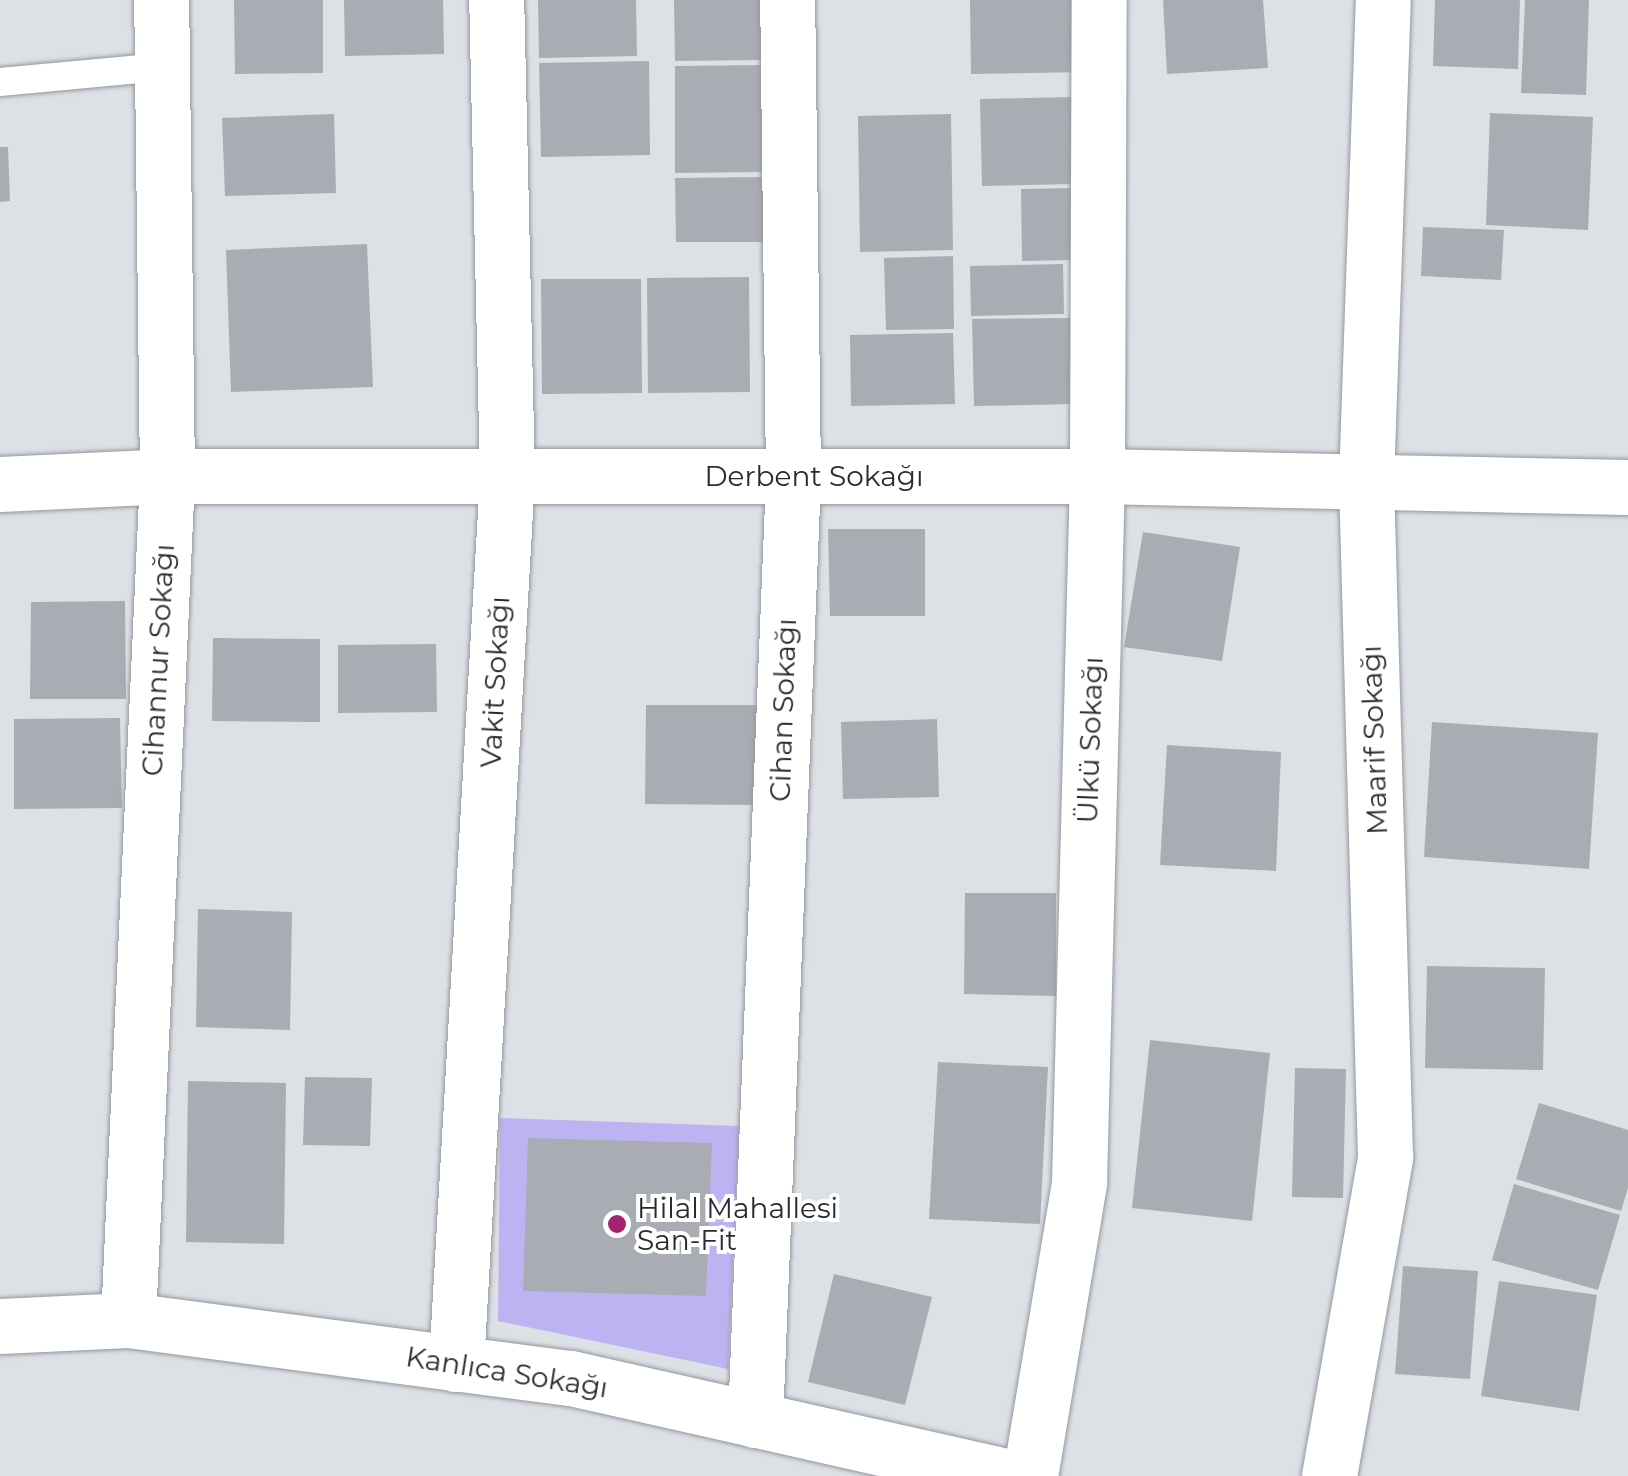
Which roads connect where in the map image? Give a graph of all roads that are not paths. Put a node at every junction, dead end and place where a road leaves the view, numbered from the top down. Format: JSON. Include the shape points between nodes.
{"nodes":[{"id":1,"x":161,"y":0,"type":"edge"},
{"id":2,"x":496,"y":0,"type":"edge"},
{"id":3,"x":787,"y":0,"type":"edge"},
{"id":4,"x":1099,"y":0,"type":"edge"},
{"id":5,"x":1383,"y":0,"type":"edge"},
{"id":6,"x":162,"y":66,"type":"junction"},
{"id":7,"x":0,"y":82,"type":"edge"},
{"id":8,"x":167,"y":476,"type":"junction"},
{"id":9,"x":506,"y":476,"type":"junction"},
{"id":10,"x":792,"y":476,"type":"junction"},
{"id":11,"x":1097,"y":476,"type":"junction"},
{"id":12,"x":1366,"y":481,"type":"junction"},
{"id":13,"x":0,"y":484,"type":"edge"},
{"id":14,"x":1628,"y":486,"type":"edge"},
{"id":15,"x":128,"y":1320,"type":"junction"},
{"id":16,"x":0,"y":1326,"type":"edge"},
{"id":17,"x":456,"y":1364,"type":"junction"},
{"id":18,"x":755,"y":1420,"type":"junction"},
{"id":19,"x":1006,"y":1476,"type":"edge"},
{"id":20,"x":1030,"y":1476,"type":"edge"},
{"id":21,"x":1329,"y":1476,"type":"edge"}],
"edges":[{"from":1,"to":6,"type":"street","name":"Cihannur Sokağı"},
{"from":2,"to":9,"type":"street","name":"Vakit Sokağı"},
{"from":3,"to":10,"type":"street","name":"Cihan Sokağı"},
{"from":4,"to":11,"type":"street","name":"Ülkü Sokağı"},
{"from":5,"to":12,"type":"street","name":"Maarif Sokağı"},
{"from":6,"to":7,"type":"lane"},
{"from":6,"to":8,"type":"street","name":"Cihannur Sokağı"},
{"from":8,"to":9,"type":"street","name":"Derbent Sokağı"},
{"from":8,"to":13,"type":"street","name":"Derbent Sokağı"},
{"from":8,"to":15,"type":"street","name":"Cihannur Sokağı"},
{"from":9,"to":10,"type":"street","name":"Derbent Sokağı"},
{"from":9,"to":17,"type":"street","name":"Vakit Sokağı"},
{"from":10,"to":11,"type":"street","name":"Derbent Sokağı"},
{"from":10,"to":18,"type":"street","name":"Cihan Sokağı"},
{"from":11,"to":12,"type":"street","name":"Derbent Sokağı"},
{"from":11,"to":20,"type":"street","name":"Ülkü Sokağı","via":[[1079,1182]]},
{"from":12,"to":14,"type":"street","name":"Derbent Sokağı"},
{"from":12,"to":21,"type":"street","name":"Maarif Sokağı","via":[[1385,1157]]},
{"from":15,"to":16,"type":"street","name":"Kanlıca Sokağı"},
{"from":15,"to":17,"type":"street","name":"Kanlıca Sokağı"},
{"from":17,"to":18,"type":"street","name":"Kanlıca Sokağı","via":[[571,1378]]},
{"from":18,"to":19,"type":"street","name":"Kanlıca Sokağı"}]}
